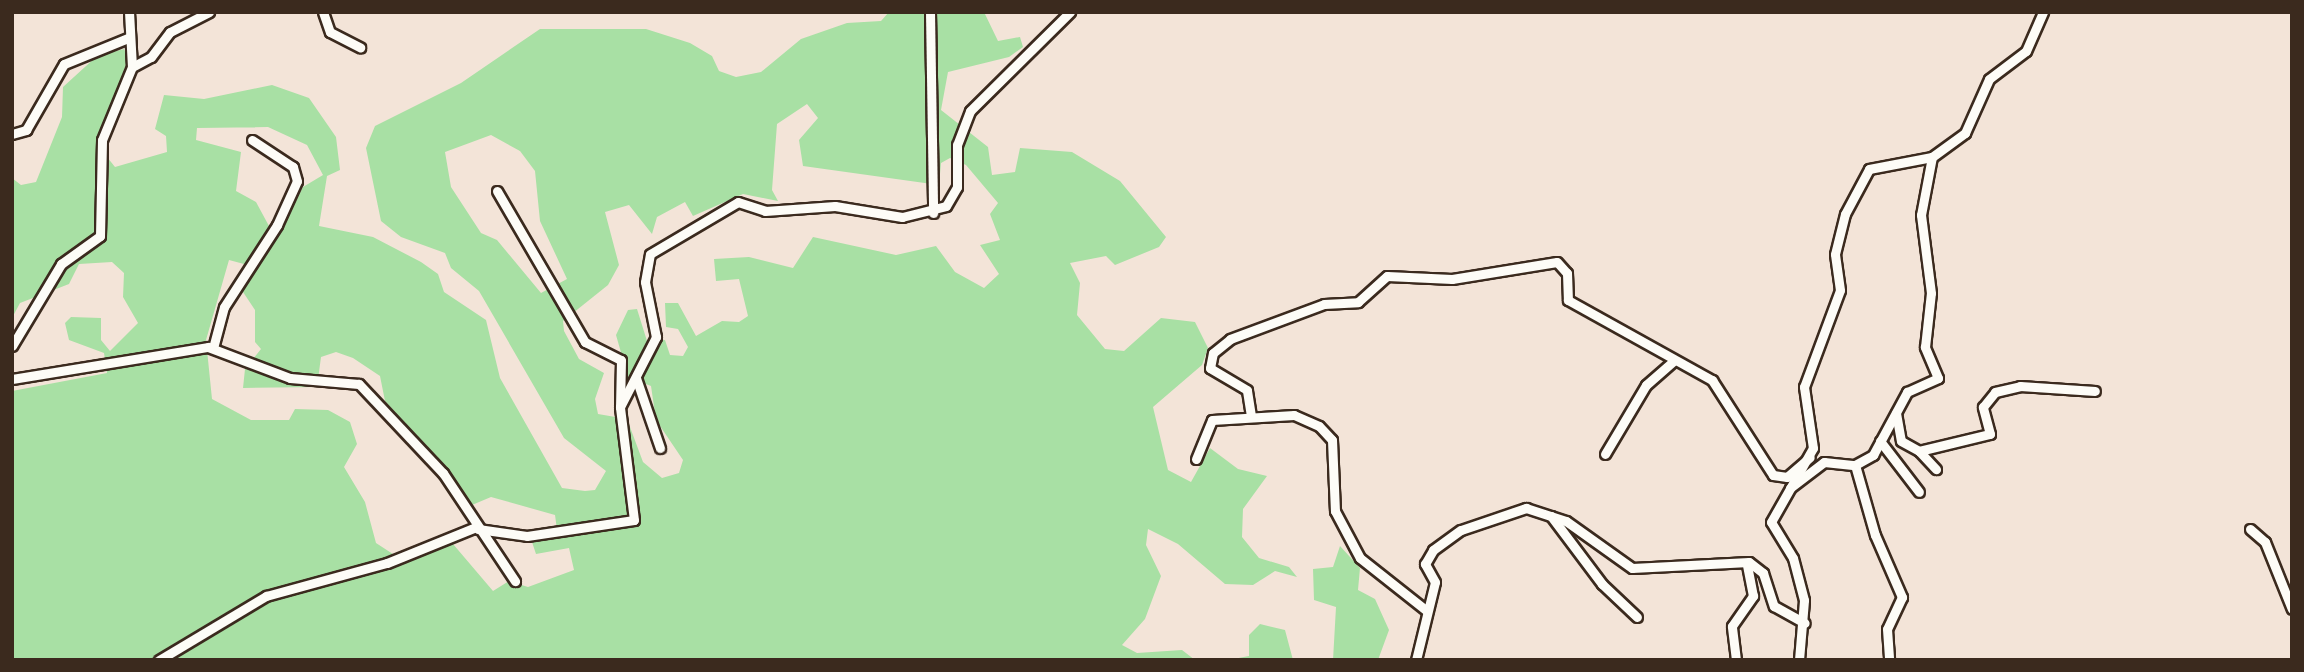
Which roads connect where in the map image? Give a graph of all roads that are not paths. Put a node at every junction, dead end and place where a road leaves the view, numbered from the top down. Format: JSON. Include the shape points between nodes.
{"nodes":[{"id":1,"x":129,"y":12,"type":"edge"},
{"id":2,"x":209,"y":12,"type":"edge"},
{"id":3,"x":323,"y":12,"type":"edge"},
{"id":4,"x":930,"y":12,"type":"edge"},
{"id":5,"x":1070,"y":12,"type":"edge"},
{"id":6,"x":2043,"y":12,"type":"edge"},
{"id":7,"x":128,"y":38,"type":"junction"},
{"id":8,"x":360,"y":47,"type":"dead end"},
{"id":9,"x":132,"y":67,"type":"junction"},
{"id":10,"x":12,"y":134,"type":"edge"},
{"id":11,"x":252,"y":140,"type":"dead end"},
{"id":12,"x":1932,"y":157,"type":"junction"},
{"id":13,"x":498,"y":191,"type":"dead end"},
{"id":14,"x":933,"y":213,"type":"junction"},
{"id":15,"x":12,"y":346,"type":"edge"},
{"id":16,"x":213,"y":348,"type":"junction"},
{"id":17,"x":1674,"y":361,"type":"junction"},
{"id":18,"x":636,"y":378,"type":"junction"},
{"id":19,"x":12,"y":379,"type":"edge"},
{"id":20,"x":2095,"y":391,"type":"dead end"},
{"id":21,"x":620,"y":407,"type":"junction"},
{"id":22,"x":1895,"y":411,"type":"junction"},
{"id":23,"x":1251,"y":416,"type":"junction"},
{"id":24,"x":1880,"y":441,"type":"junction"},
{"id":25,"x":660,"y":447,"type":"dead end"},
{"id":26,"x":1919,"y":451,"type":"junction"},
{"id":27,"x":1605,"y":454,"type":"dead end"},
{"id":28,"x":1810,"y":457,"type":"junction"},
{"id":29,"x":1196,"y":459,"type":"dead end"},
{"id":30,"x":1855,"y":464,"type":"junction"},
{"id":31,"x":1936,"y":468,"type":"dead end"},
{"id":32,"x":1786,"y":491,"type":"junction"},
{"id":33,"x":1919,"y":492,"type":"dead end"},
{"id":34,"x":1548,"y":512,"type":"junction"},
{"id":35,"x":477,"y":528,"type":"junction"},
{"id":36,"x":2250,"y":529,"type":"dead end"},
{"id":37,"x":1743,"y":561,"type":"junction"},
{"id":38,"x":515,"y":581,"type":"dead end"},
{"id":39,"x":2281,"y":585,"type":"junction"},
{"id":40,"x":2292,"y":587,"type":"edge"},
{"id":41,"x":2292,"y":609,"type":"edge"},
{"id":42,"x":1427,"y":611,"type":"junction"},
{"id":43,"x":1637,"y":617,"type":"dead end"},
{"id":44,"x":1805,"y":623,"type":"junction"},
{"id":45,"x":159,"y":660,"type":"edge"},
{"id":46,"x":1416,"y":660,"type":"edge"},
{"id":47,"x":1736,"y":660,"type":"edge"},
{"id":48,"x":1799,"y":660,"type":"edge"},
{"id":49,"x":1889,"y":660,"type":"edge"}],
"edges":[{"from":1,"to":7,"type":"street"},
{"from":2,"to":9,"type":"street","via":[[170,32],[151,57]]},
{"from":3,"to":8,"type":"street","via":[[330,32]]},
{"from":4,"to":14,"type":"street"},
{"from":5,"to":14,"type":"street","via":[[970,111],[957,145],[954,197]]},
{"from":6,"to":12,"type":"street","via":[[2026,51],[1989,79],[1965,133]]},
{"from":7,"to":9,"type":"street"},
{"from":7,"to":10,"type":"street","via":[[64,64],[26,130]]},
{"from":9,"to":15,"type":"street","via":[[102,140],[100,236],[61,264]]},
{"from":11,"to":16,"type":"street","via":[[293,167],[297,181],[277,225],[224,307]]},
{"from":12,"to":22,"type":"street","via":[[1922,196],[1931,293],[1925,340],[1940,372],[1907,392]]},
{"from":12,"to":28,"type":"street","via":[[1869,169],[1845,214],[1835,254],[1840,290],[1804,387]]},
{"from":13,"to":21,"type":"street","via":[[584,342],[621,360]]},
{"from":14,"to":18,"type":"street","via":[[902,217],[835,205],[765,211],[738,202],[717,210],[647,259],[656,337]]},
{"from":16,"to":19,"type":"street"},
{"from":16,"to":35,"type":"street","via":[[290,378],[359,384],[443,473]]},
{"from":17,"to":23,"type":"street","via":[[1568,300],[1567,273],[1557,262],[1452,279],[1387,276],[1358,302],[1324,304],[1230,339],[1213,353],[1211,371],[1242,385]]},
{"from":17,"to":27,"type":"street","via":[[1646,385]]},
{"from":17,"to":28,"type":"street","via":[[1712,380],[1773,475],[1787,477]]},
{"from":18,"to":21,"type":"street"},
{"from":18,"to":25,"type":"street"},
{"from":20,"to":26,"type":"street","via":[[2020,386],[1995,392],[1983,407],[1990,434]]},
{"from":21,"to":35,"type":"street","via":[[634,520],[527,536]]},
{"from":22,"to":24,"type":"street"},
{"from":22,"to":26,"type":"street","via":[[1902,441]]},
{"from":23,"to":29,"type":"street","via":[[1209,421]]},
{"from":23,"to":42,"type":"street","via":[[1294,415],[1327,432],[1335,512],[1360,558]]},
{"from":24,"to":30,"type":"street","via":[[1870,458]]},
{"from":24,"to":33,"type":"street"},
{"from":26,"to":31,"type":"street"},
{"from":28,"to":32,"type":"street"},
{"from":30,"to":32,"type":"street","via":[[1824,462]]},
{"from":30,"to":49,"type":"street","via":[[1875,535],[1902,597],[1887,629]]},
{"from":32,"to":44,"type":"street","via":[[1772,529],[1793,558]]},
{"from":34,"to":37,"type":"street","via":[[1632,568]]},
{"from":34,"to":42,"type":"street","via":[[1526,508],[1441,542],[1424,564],[1435,582]]},
{"from":34,"to":43,"type":"street","via":[[1602,583]]},
{"from":35,"to":38,"type":"street"},
{"from":35,"to":45,"type":"street","via":[[387,563],[266,596]]},
{"from":36,"to":39,"type":"street","via":[[2265,542]]},
{"from":37,"to":44,"type":"street","via":[[1763,573],[1774,606]]},
{"from":37,"to":47,"type":"street","via":[[1754,574],[1753,596],[1732,626]]},
{"from":39,"to":40,"type":"street"},
{"from":39,"to":41,"type":"street"},
{"from":42,"to":46,"type":"street"},
{"from":44,"to":48,"type":"street"}]}
